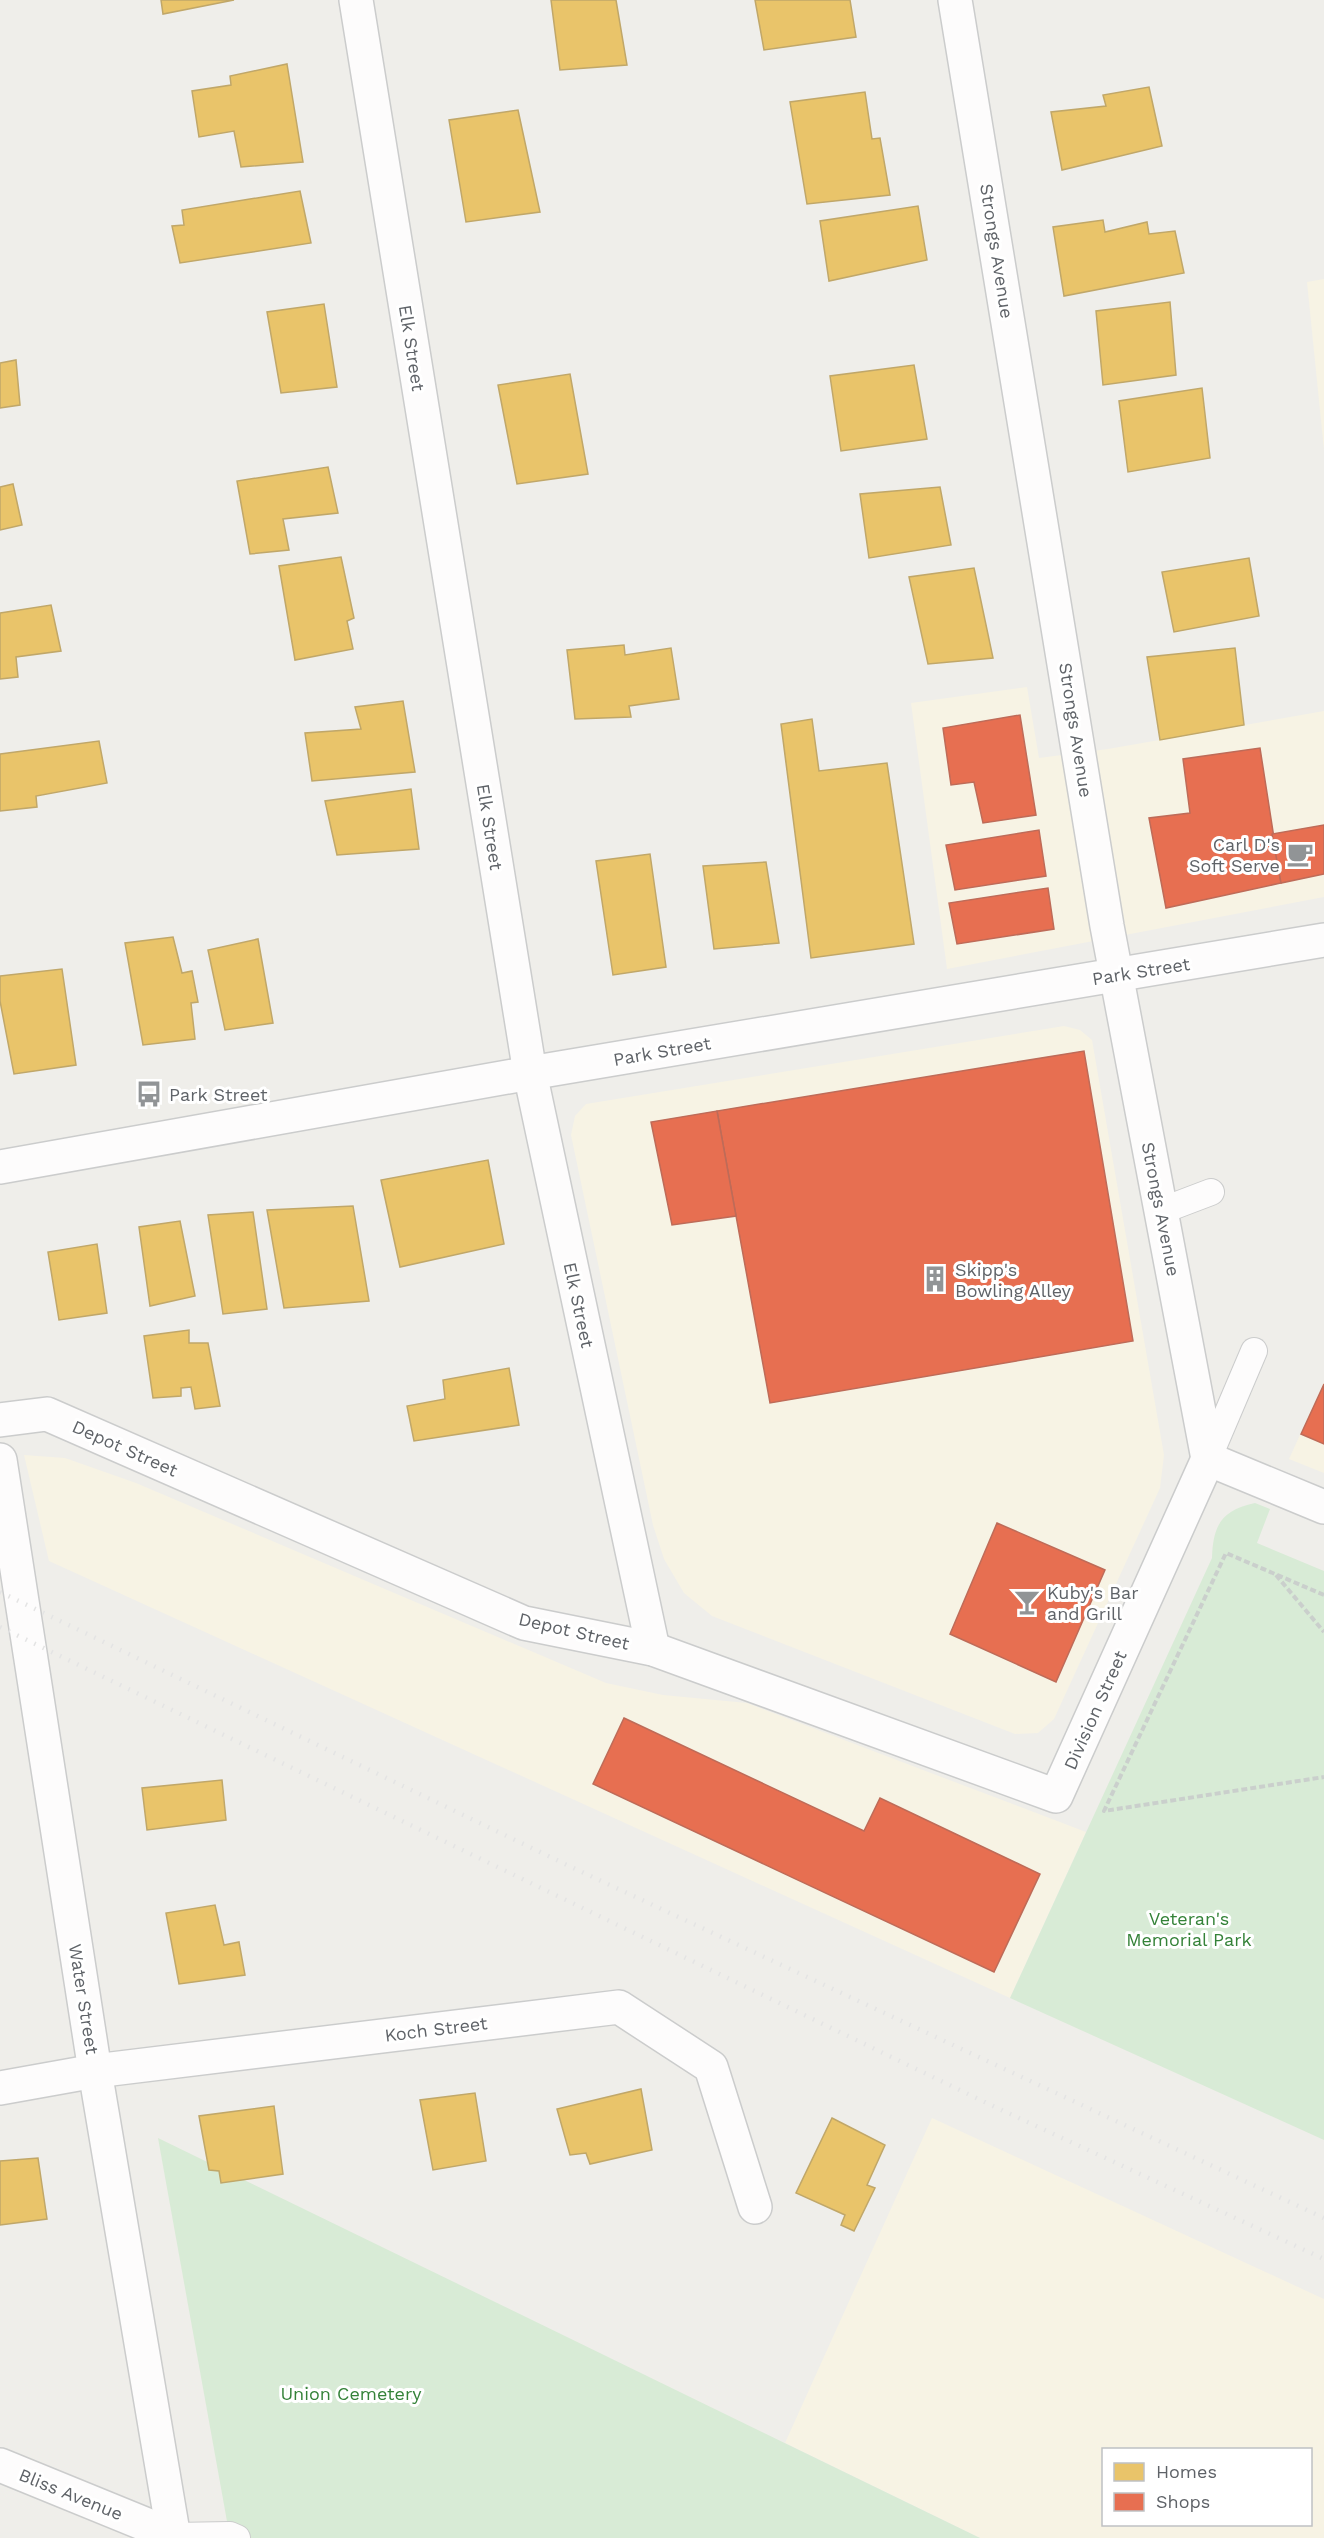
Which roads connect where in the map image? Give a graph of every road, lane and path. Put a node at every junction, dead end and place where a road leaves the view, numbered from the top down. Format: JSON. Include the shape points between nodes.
{"nodes":[{"id":1,"x":356,"y":0,"type":"edge"},
{"id":2,"x":955,"y":0,"type":"edge"},
{"id":3,"x":1322,"y":941,"type":"edge"},
{"id":4,"x":1117,"y":975,"type":"junction"},
{"id":5,"x":530,"y":1073,"type":"junction"},
{"id":6,"x":0,"y":1167,"type":"edge"},
{"id":7,"x":1211,"y":1192,"type":"dead end"},
{"id":8,"x":1161,"y":1211,"type":"junction"},
{"id":9,"x":1254,"y":1351,"type":"dead end"},
{"id":10,"x":0,"y":1420,"type":"edge"},
{"id":11,"x":1208,"y":1459,"type":"junction"},
{"id":12,"x":0,"y":1460,"type":"edge"},
{"id":13,"x":1324,"y":1507,"type":"edge"},
{"id":14,"x":1274,"y":1573,"type":"junction"},
{"id":15,"x":1324,"y":1594,"type":"edge"},
{"id":16,"x":1324,"y":1632,"type":"edge"},
{"id":17,"x":653,"y":1649,"type":"junction"},
{"id":18,"x":1324,"y":1777,"type":"edge"},
{"id":19,"x":1056,"y":1796,"type":"joint"},
{"id":20,"x":95,"y":2071,"type":"junction"},
{"id":21,"x":0,"y":2088,"type":"edge"},
{"id":22,"x":755,"y":2207,"type":"dead end"},
{"id":23,"x":0,"y":2465,"type":"edge"},
{"id":24,"x":171,"y":2537,"type":"edge"},
{"id":25,"x":237,"y":2538,"type":"edge"}],
"edges":[{"from":1,"to":5,"type":"street","name":"Elk Street"},
{"from":2,"to":4,"type":"street","name":"Strongs Avenue"},
{"from":3,"to":4,"type":"street","name":"Park Street"},
{"from":4,"to":5,"type":"street","name":"Park Street"},
{"from":4,"to":8,"type":"street","name":"Strongs Avenue"},
{"from":5,"to":6,"type":"street","name":"Park Street"},
{"from":5,"to":17,"type":"street","name":"Elk Street"},
{"from":7,"to":8,"type":"lane"},
{"from":8,"to":11,"type":"street","name":"Strongs Avenue"},
{"from":9,"to":11,"type":"lane"},
{"from":10,"to":17,"type":"street","name":"Depot Street","via":[[47,1414],[524,1623]]},
{"from":11,"to":13,"type":"street"},
{"from":11,"to":19,"type":"street","name":"Division Street"},
{"from":12,"to":20,"type":"street","name":"Water Street"},
{"from":14,"to":15,"type":"path"},
{"from":14,"to":16,"type":"path"},
{"from":14,"to":18,"type":"path","via":[[1226,1553],[1104,1811]]},
{"from":17,"to":19,"type":"street","name":"Depot Street"},
{"from":20,"to":21,"type":"street","name":"Koch Street"},
{"from":20,"to":22,"type":"street","name":"Koch Street","via":[[619,2007],[711,2067]]},
{"from":20,"to":24,"type":"street","name":"Water Street"},
{"from":23,"to":24,"type":"street","name":"Bliss Avenue"},
{"from":24,"to":25,"type":"lane"}]}
